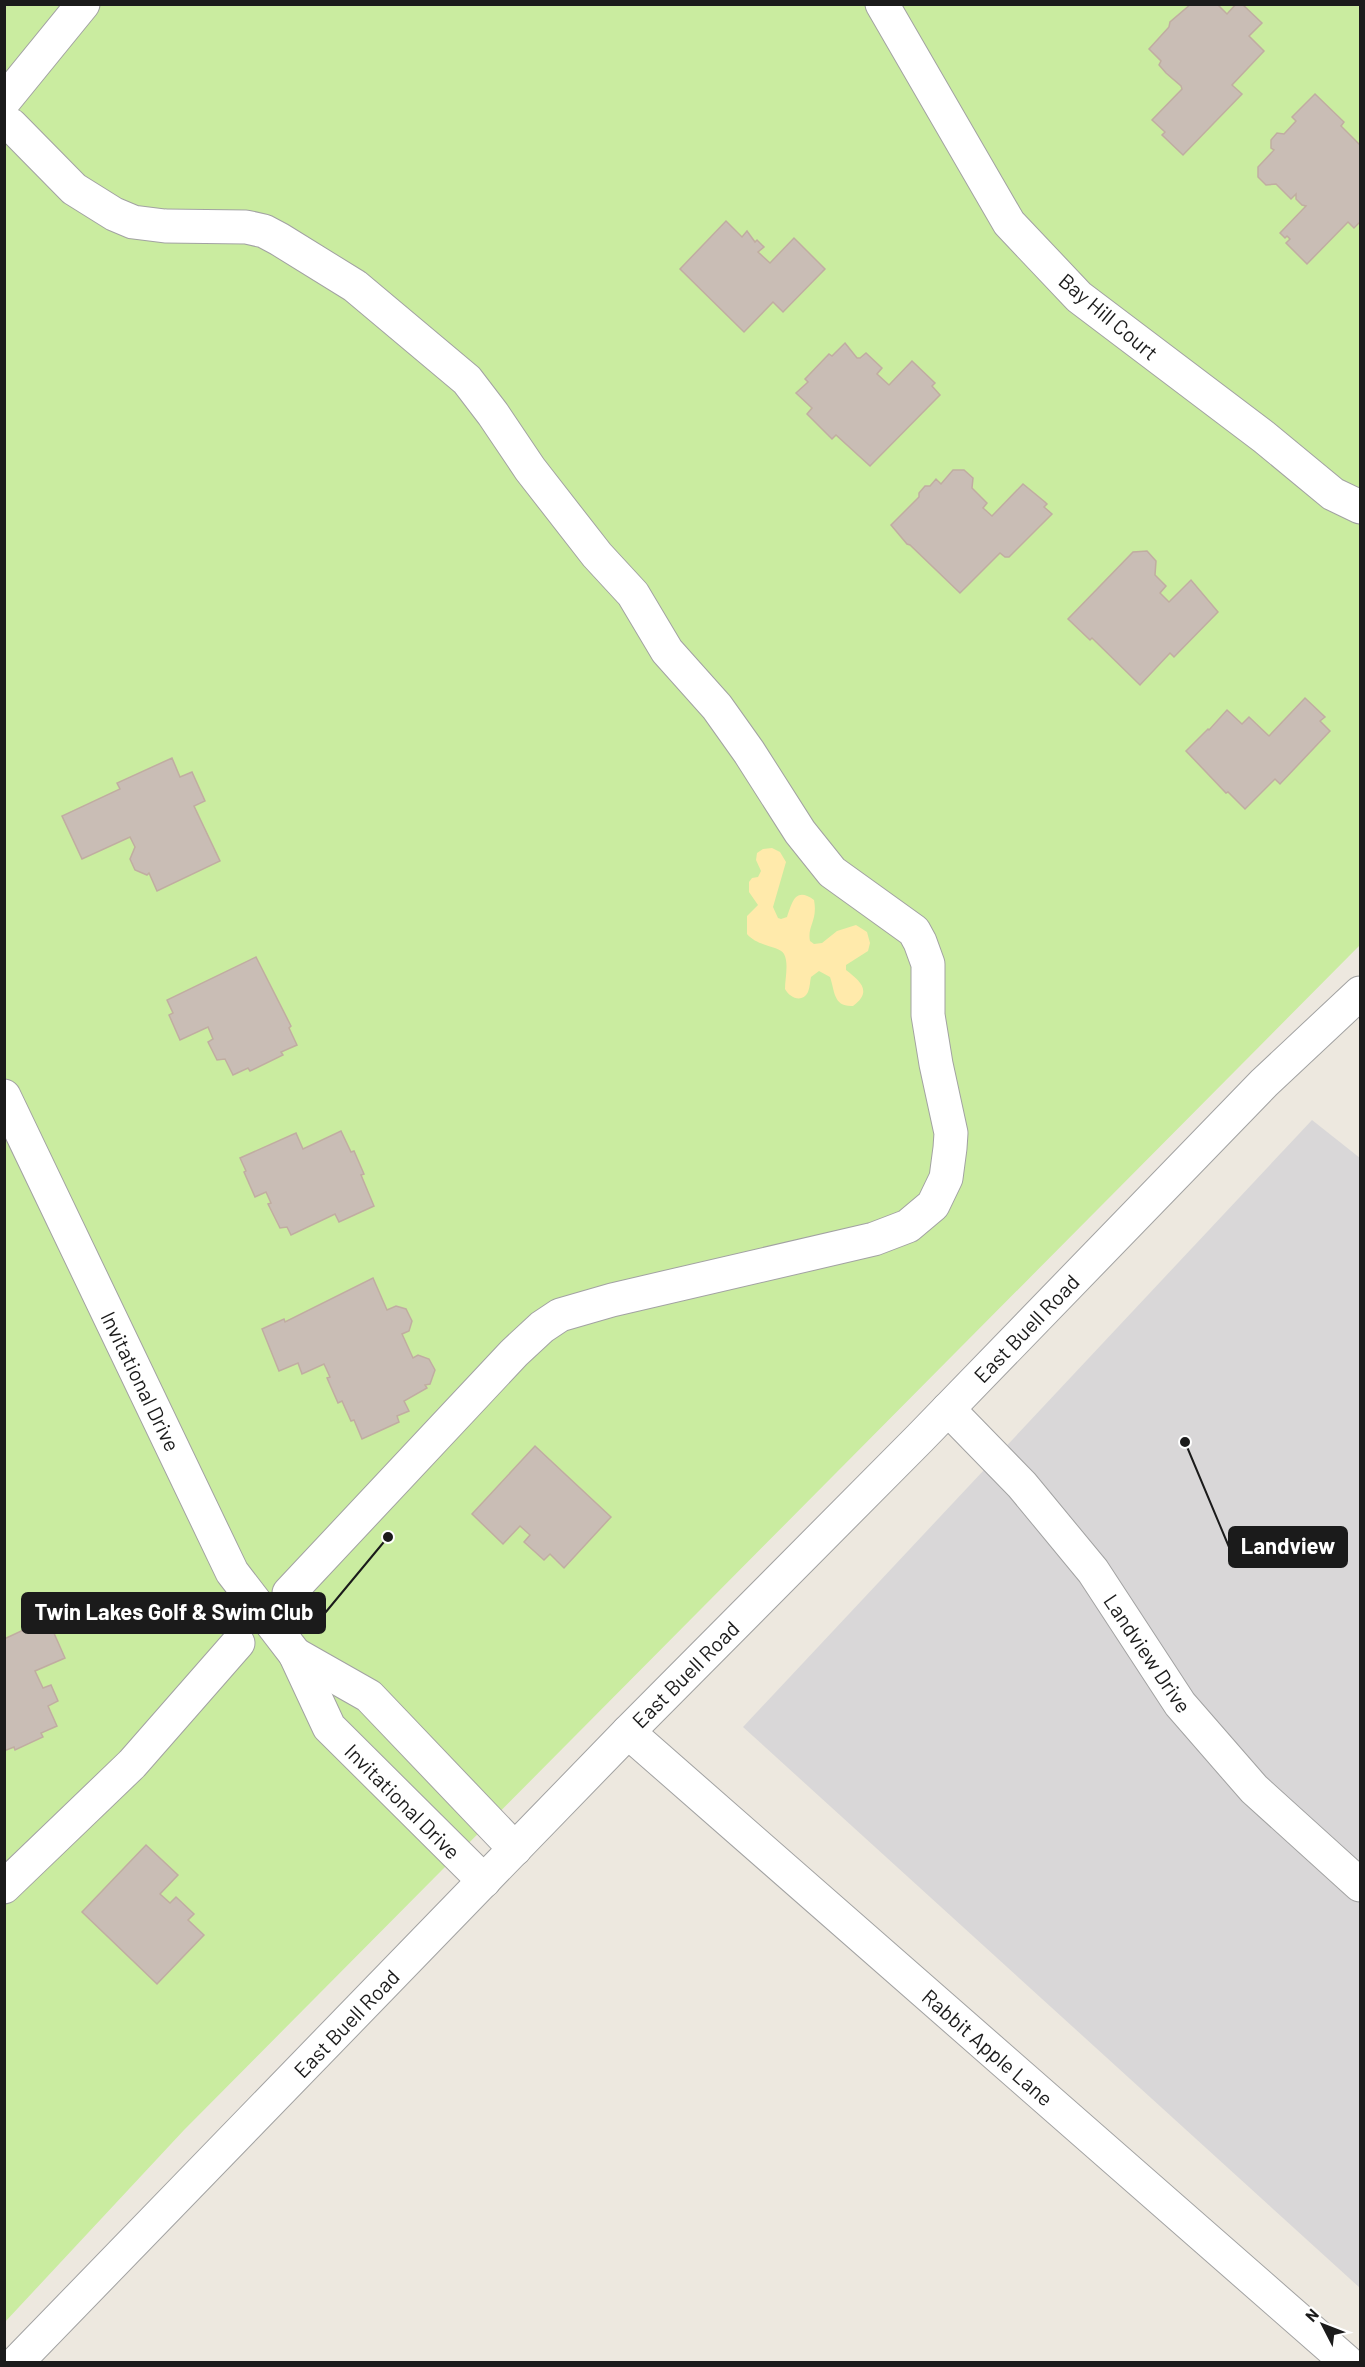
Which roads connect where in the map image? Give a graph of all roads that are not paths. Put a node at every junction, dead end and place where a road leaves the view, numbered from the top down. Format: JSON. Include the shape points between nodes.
{"nodes":[{"id":1,"x":83,"y":4,"type":"edge"},
{"id":2,"x":882,"y":4,"type":"edge"},
{"id":3,"x":8,"y":113,"type":"edge"},
{"id":4,"x":1360,"y":507,"type":"edge"},
{"id":5,"x":1360,"y":993,"type":"edge"},
{"id":6,"x":4,"y":1096,"type":"edge"},
{"id":7,"x":948,"y":1409,"type":"junction"},
{"id":8,"x":289,"y":1593,"type":"dead end"},
{"id":9,"x":238,"y":1643,"type":"dead end"},
{"id":10,"x":296,"y":1654,"type":"junction"},
{"id":11,"x":628,"y":1732,"type":"junction"},
{"id":12,"x":515,"y":1849,"type":"junction"},
{"id":13,"x":484,"y":1881,"type":"junction"},
{"id":14,"x":1360,"y":1885,"type":"edge"},
{"id":15,"x":4,"y":1887,"type":"edge"},
{"id":16,"x":17,"y":2362,"type":"edge"},
{"id":17,"x":1347,"y":2362,"type":"edge"}],
"edges":[{"from":1,"to":3,"type":"street"},
{"from":2,"to":4,"type":"street","name":"Bay Hill Court","via":[[1009,223],[1079,297],[1333,494]]},
{"from":3,"to":8,"type":"street","via":[[74,189],[114,214],[133,222],[165,226],[246,227],[264,231],[355,286],[466,380],[597,555],[633,594],[667,651],[717,707],[832,872],[914,931],[928,964],[928,1015],[951,1133],[946,1178],[933,1205],[908,1226],[874,1239],[560,1315],[514,1353]]},
{"from":5,"to":7,"type":"street","name":"East Buell Road","via":[[1264,1083]]},
{"from":6,"to":10,"type":"street","name":"Invitational Drive","via":[[232,1572]]},
{"from":7,"to":11,"type":"street","name":"East Buell Road"},
{"from":7,"to":14,"type":"street","name":"Landview Drive","via":[[1022,1485],[1093,1570],[1180,1704],[1254,1789]]},
{"from":9,"to":15,"type":"street","via":[[132,1764]]},
{"from":10,"to":12,"type":"street","name":"Invitational Drive","via":[[369,1696]]},
{"from":10,"to":13,"type":"street","name":"Invitational Drive","via":[[329,1727]]},
{"from":11,"to":12,"type":"street","name":"East Buell Road"},
{"from":11,"to":17,"type":"street","name":"Rabbit Apple Lane"},
{"from":12,"to":13,"type":"street","name":"East Buell Road"},
{"from":13,"to":16,"type":"street","name":"East Buell Road"}]}
